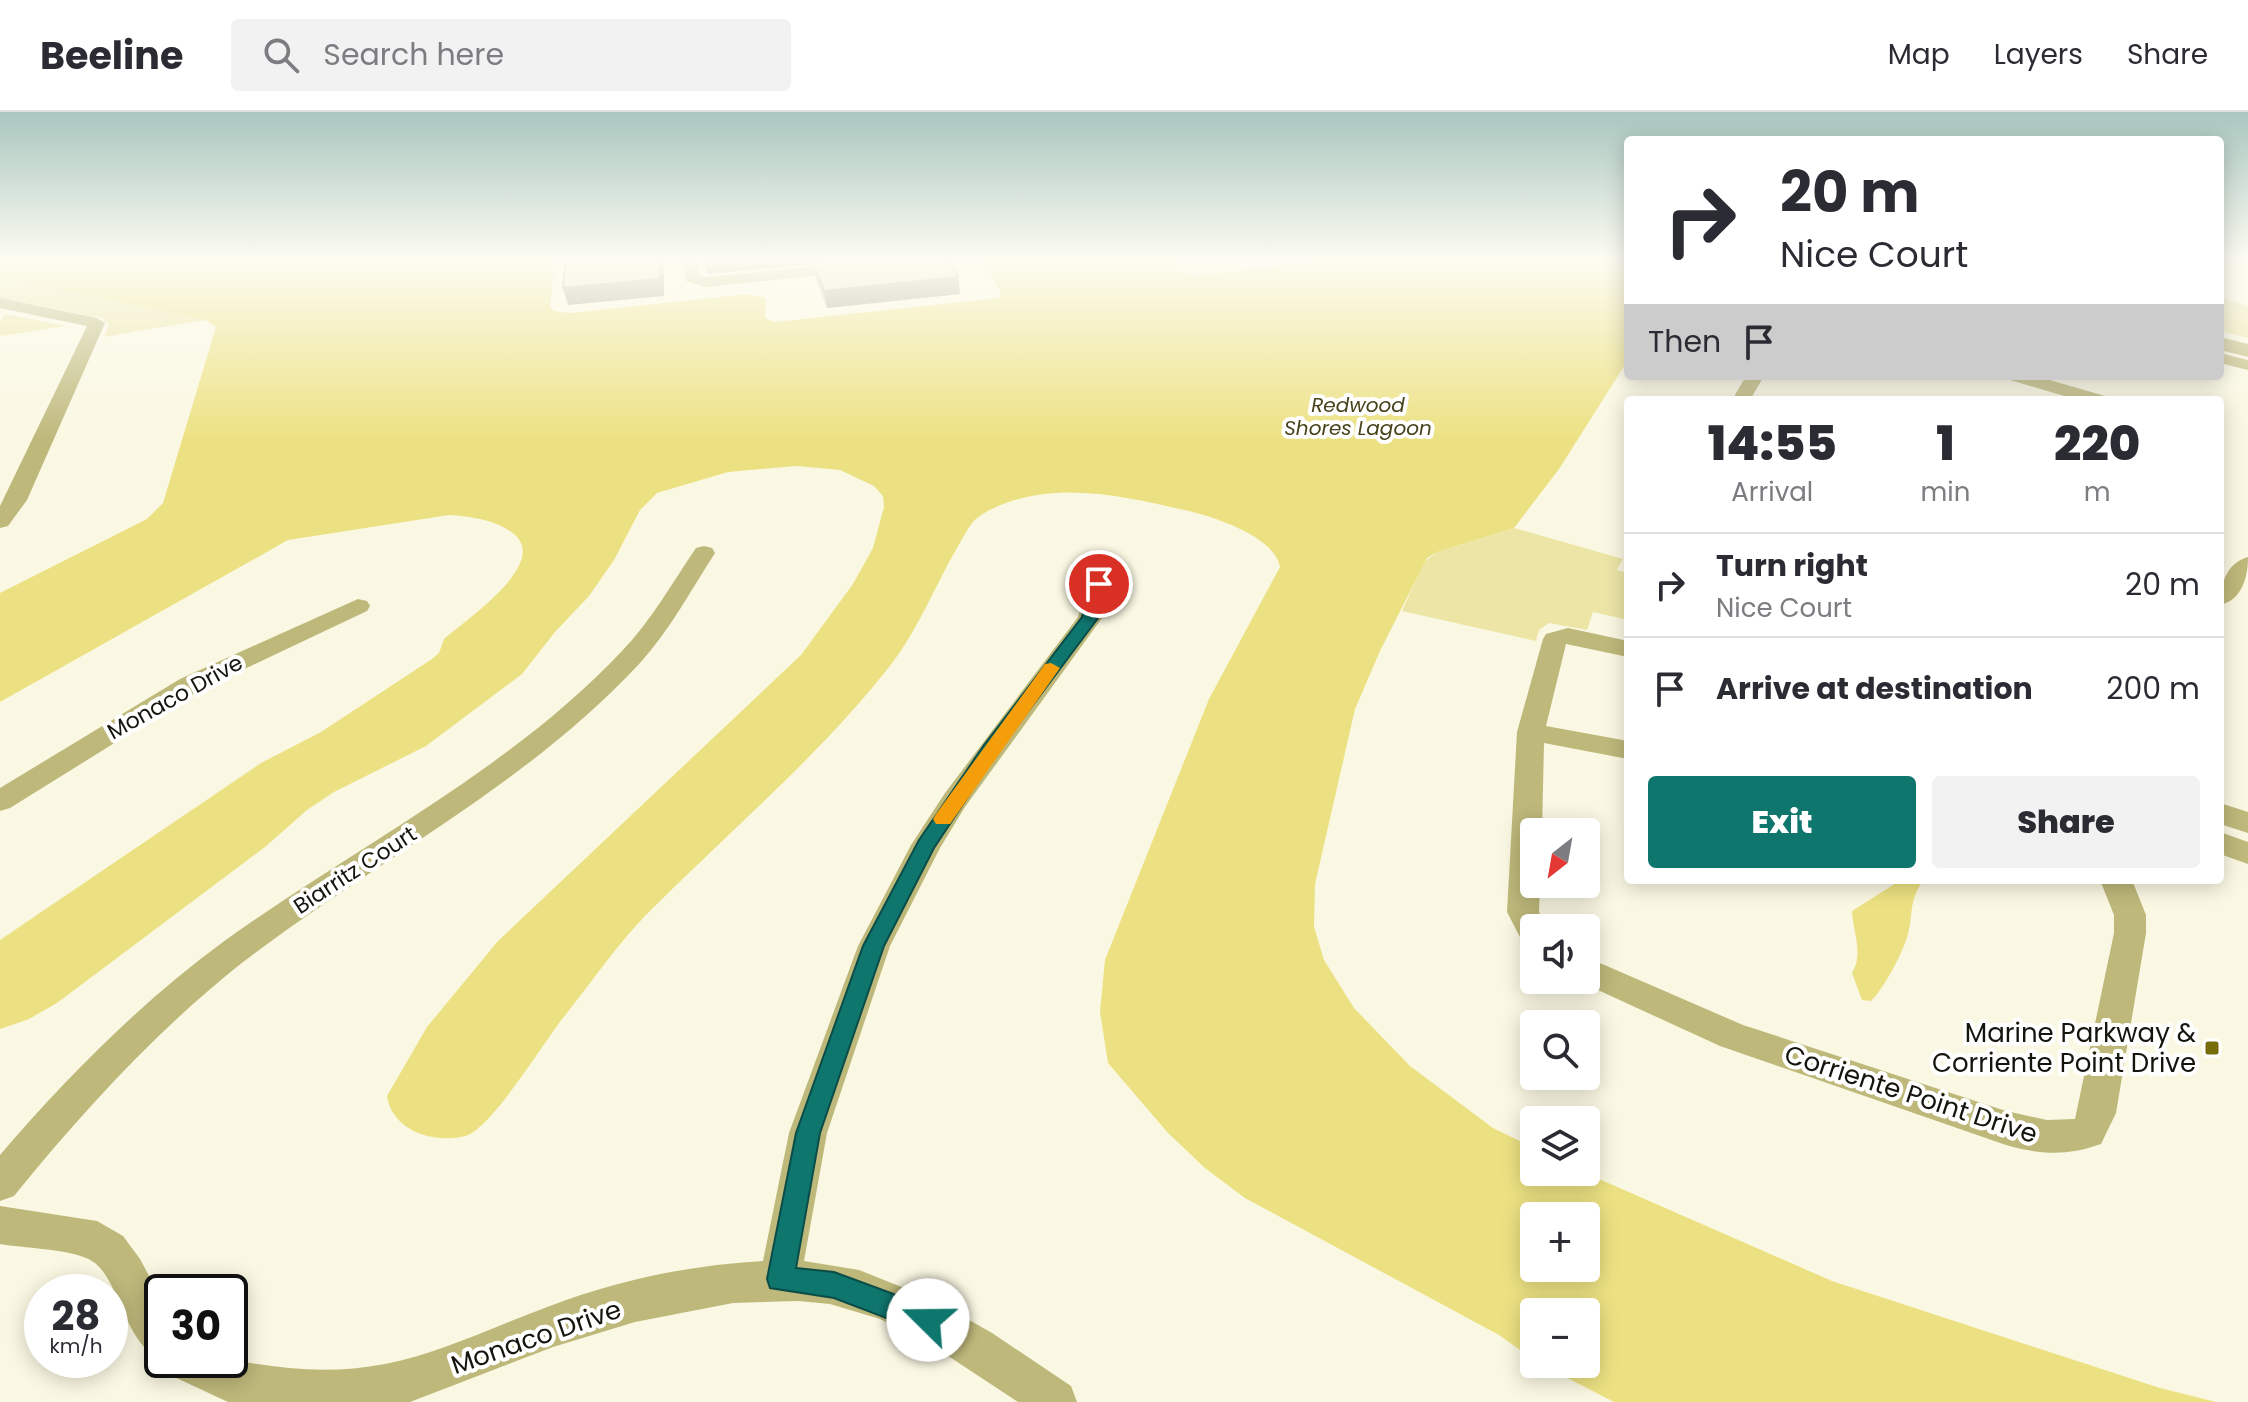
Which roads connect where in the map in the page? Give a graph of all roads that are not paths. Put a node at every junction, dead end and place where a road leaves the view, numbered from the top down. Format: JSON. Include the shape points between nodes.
{"nodes":[{"id":1,"x":75,"y":319,"type":"edge"},
{"id":2,"x":2224,"y":336,"type":"edge"},
{"id":3,"x":2248,"y":342,"type":"edge"},
{"id":4,"x":2224,"y":344,"type":"edge"},
{"id":5,"x":2248,"y":351,"type":"edge"},
{"id":6,"x":2224,"y":359,"type":"edge"},
{"id":7,"x":2248,"y":365,"type":"edge"},
{"id":8,"x":2030,"y":380,"type":"edge"},
{"id":9,"x":2084,"y":396,"type":"edge"},
{"id":10,"x":0,"y":521,"type":"edge"},
{"id":11,"x":704,"y":553,"type":"dead end"},
{"id":12,"x":2224,"y":558,"type":"edge"},
{"id":13,"x":2246,"y":565,"type":"edge"},
{"id":14,"x":1099,"y":584,"type":"dead end"},
{"id":15,"x":2224,"y":593,"type":"edge"},
{"id":16,"x":358,"y":606,"type":"dead end"},
{"id":17,"x":1624,"y":648,"type":"edge"},
{"id":18,"x":1531,"y":732,"type":"junction"},
{"id":19,"x":1624,"y":749,"type":"edge"},
{"id":20,"x":0,"y":801,"type":"edge"},
{"id":21,"x":2224,"y":814,"type":"edge"},
{"id":22,"x":2248,"y":823,"type":"edge"},
{"id":23,"x":2224,"y":844,"type":"edge"},
{"id":24,"x":2248,"y":853,"type":"edge"},
{"id":25,"x":2118,"y":884,"type":"edge"},
{"id":26,"x":1524,"y":914,"type":"edge"},
{"id":27,"x":1600,"y":976,"type":"edge"},
{"id":28,"x":0,"y":1183,"type":"edge"},
{"id":29,"x":0,"y":1225,"type":"edge"},
{"id":30,"x":780,"y":1279,"type":"junction"},
{"id":31,"x":144,"y":1313,"type":"edge"},
{"id":32,"x":219,"y":1378,"type":"edge"},
{"id":33,"x":1055,"y":1402,"type":"edge"}],
"edges":[{"from":1,"to":10,"type":"street","via":[[97,324],[16,500]]},
{"from":2,"to":3,"type":"street"},
{"from":4,"to":5,"type":"street"},
{"from":6,"to":7,"type":"street"},
{"from":8,"to":9,"type":"street"},
{"from":11,"to":28,"type":"street","name":"Biarritz Court","via":[[645,641],[583,703],[468,794],[230,954],[128,1042]]},
{"from":12,"to":13,"type":"street"},
{"from":13,"to":15,"type":"street"},
{"from":14,"to":30,"type":"street","via":[[1090,618],[940,823],[874,946],[808,1133]]},
{"from":16,"to":20,"type":"street","name":"Monaco Drive","via":[[189,685]]},
{"from":17,"to":18,"type":"street","via":[[1557,637]]},
{"from":18,"to":19,"type":"street"},
{"from":18,"to":26,"type":"street"},
{"from":21,"to":22,"type":"street"},
{"from":23,"to":24,"type":"street"},
{"from":25,"to":27,"type":"street","name":"Corriente Point Drive","via":[[2130,915],[2130,933],[2097,1113],[2088,1132],[2067,1139],[2006,1128],[1732,1036]]},
{"from":29,"to":31,"type":"street","via":[[97,1240],[121,1262]]},
{"from":30,"to":32,"type":"street","name":"Monaco Drive","via":[[668,1293],[588,1315],[413,1380],[363,1389],[278,1394]]},
{"from":30,"to":33,"type":"street","name":"Monaco Drive","via":[[834,1285],[928,1320],[993,1357]]}]}
